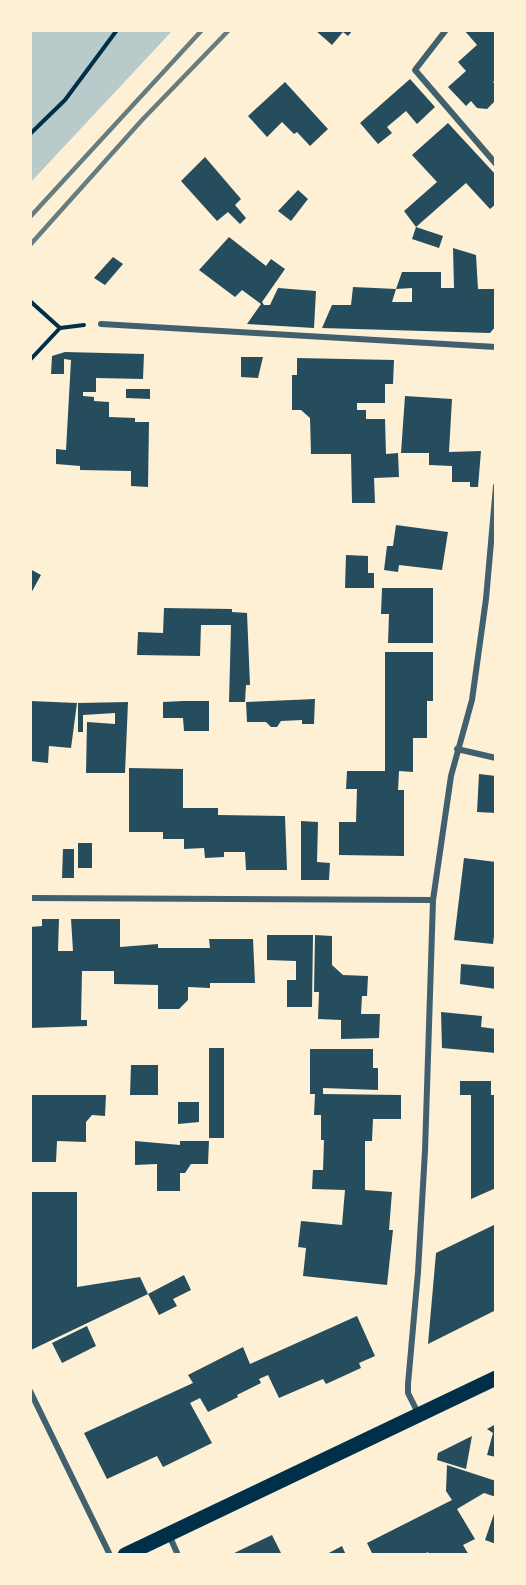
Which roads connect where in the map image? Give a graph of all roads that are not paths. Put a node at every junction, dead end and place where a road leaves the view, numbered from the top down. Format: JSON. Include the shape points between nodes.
{"nodes":[{"id":1,"x":446,"y":30,"type":"edge"},
{"id":2,"x":496,"y":164,"type":"edge"},
{"id":3,"x":101,"y":324,"type":"dead end"},
{"id":4,"x":496,"y":346,"type":"edge"},
{"id":5,"x":496,"y":486,"type":"edge"},
{"id":6,"x":494,"y":521,"type":"edge"},
{"id":7,"x":457,"y":749,"type":"junction"},
{"id":8,"x":496,"y":758,"type":"edge"},
{"id":9,"x":30,"y":898,"type":"edge"},
{"id":10,"x":433,"y":900,"type":"junction"},
{"id":11,"x":496,"y":1378,"type":"edge"},
{"id":12,"x":30,"y":1390,"type":"edge"},
{"id":13,"x":419,"y":1416,"type":"junction"},
{"id":14,"x":169,"y":1535,"type":"junction"},
{"id":15,"x":110,"y":1555,"type":"edge"},
{"id":16,"x":125,"y":1555,"type":"edge"},
{"id":17,"x":178,"y":1555,"type":"edge"}],
"edges":[{"from":1,"to":2,"type":"street","via":[[414,70]]},
{"from":3,"to":4,"type":"street"},
{"from":5,"to":6,"type":"street"},
{"from":6,"to":7,"type":"street","via":[[472,700]]},
{"from":7,"to":8,"type":"street"},
{"from":7,"to":10,"type":"street"},
{"from":9,"to":10,"type":"street"},
{"from":10,"to":13,"type":"street","via":[[425,1151],[408,1384],[408,1394]]},
{"from":11,"to":13,"type":"main road"},
{"from":12,"to":15,"type":"street"},
{"from":13,"to":14,"type":"main road"},
{"from":14,"to":16,"type":"main road"},
{"from":14,"to":17,"type":"street"}]}
